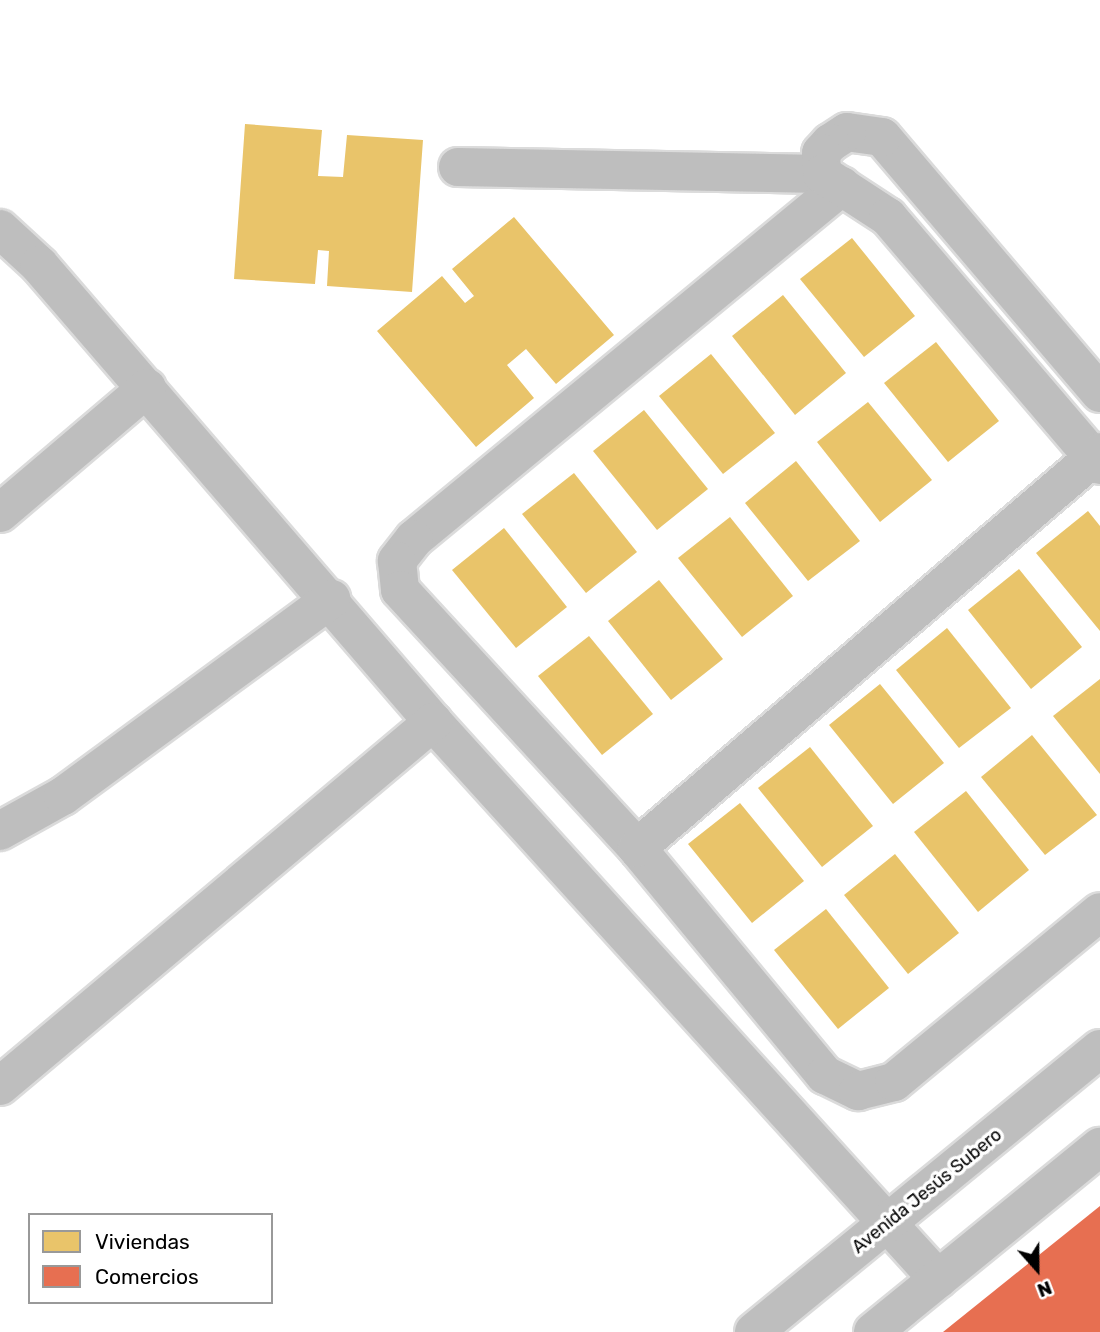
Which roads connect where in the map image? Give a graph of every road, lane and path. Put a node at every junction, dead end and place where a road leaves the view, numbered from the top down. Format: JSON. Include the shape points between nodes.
{"nodes":[{"id":1,"x":458,"y":167,"type":"dead end"},
{"id":2,"x":832,"y":180,"type":"junction"},
{"id":3,"x":0,"y":229,"type":"edge"},
{"id":4,"x":147,"y":388,"type":"junction"},
{"id":5,"x":1100,"y":393,"type":"edge"},
{"id":6,"x":1098,"y":458,"type":"edge"},
{"id":7,"x":0,"y":513,"type":"edge"},
{"id":8,"x":331,"y":599,"type":"junction"},
{"id":9,"x":433,"y":722,"type":"junction"},
{"id":10,"x":0,"y":831,"type":"edge"},
{"id":11,"x":637,"y":848,"type":"junction"},
{"id":12,"x":1100,"y":912,"type":"edge"},
{"id":13,"x":1100,"y":1049,"type":"edge"},
{"id":14,"x":0,"y":1086,"type":"edge"},
{"id":15,"x":1100,"y":1147,"type":"edge"},
{"id":16,"x":888,"y":1224,"type":"junction"},
{"id":17,"x":938,"y":1279,"type":"junction"},
{"id":18,"x":754,"y":1332,"type":"edge"},
{"id":19,"x":873,"y":1332,"type":"edge"}],
"edges":[{"from":1,"to":2,"type":"street"},
{"from":2,"to":5,"type":"street","via":[[821,153],[847,132],[882,137]]},
{"from":2,"to":6,"type":"street","via":[[888,217]]},
{"from":2,"to":11,"type":"street","via":[[414,539],[397,561],[400,590]]},
{"from":3,"to":4,"type":"street","via":[[39,265]]},
{"from":4,"to":7,"type":"street"},
{"from":4,"to":8,"type":"street"},
{"from":6,"to":11,"type":"street"},
{"from":8,"to":9,"type":"street"},
{"from":8,"to":10,"type":"street","via":[[63,796]]},
{"from":9,"to":14,"type":"street"},
{"from":9,"to":16,"type":"street"},
{"from":11,"to":12,"type":"street","via":[[825,1074],[858,1091],[894,1082]]},
{"from":13,"to":16,"type":"street","name":"Avenida Jesús Subero"},
{"from":15,"to":17,"type":"street"},
{"from":16,"to":17,"type":"street"},
{"from":16,"to":18,"type":"street","name":"Avenida Jesús Subero"},
{"from":17,"to":19,"type":"street"}]}
